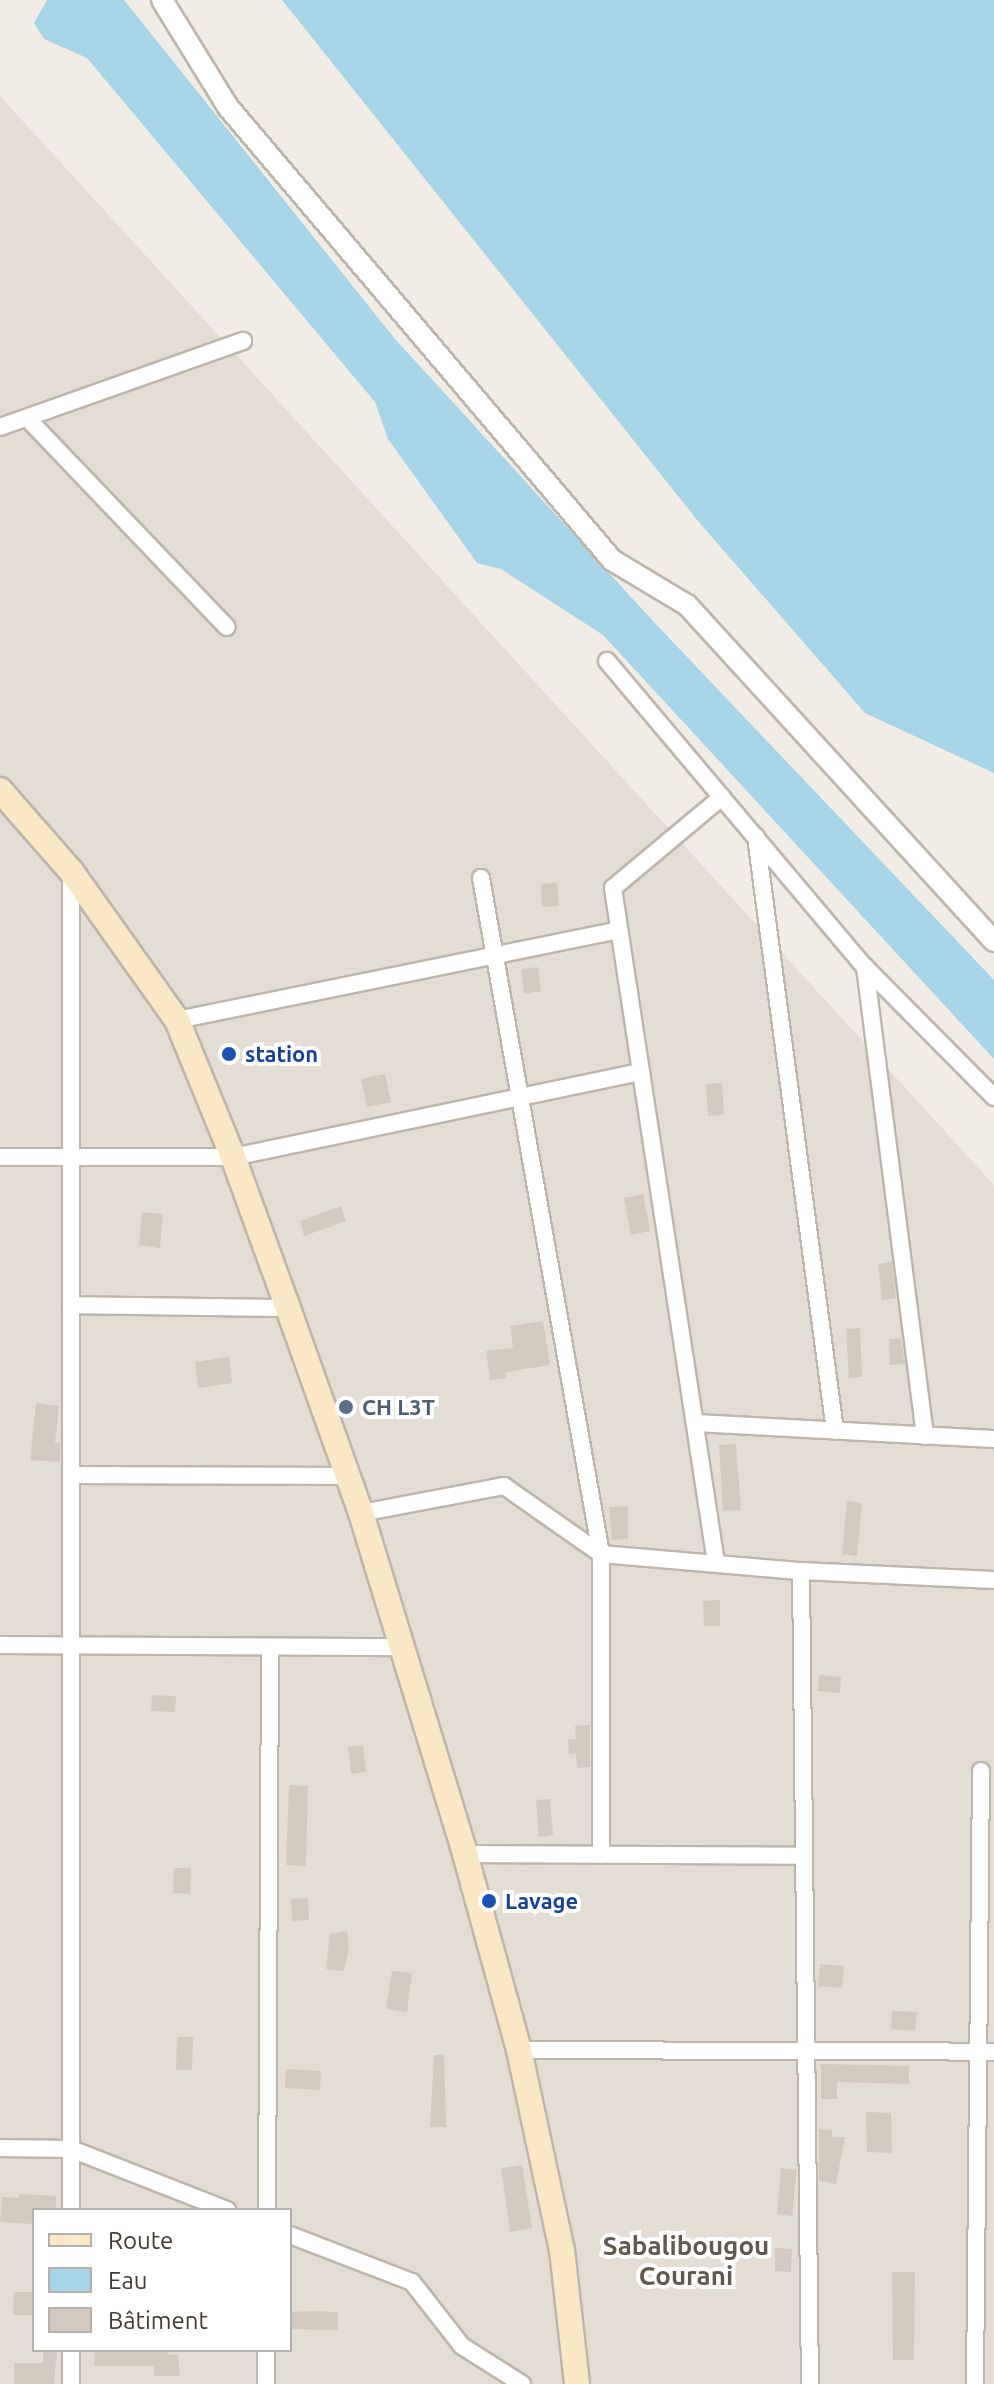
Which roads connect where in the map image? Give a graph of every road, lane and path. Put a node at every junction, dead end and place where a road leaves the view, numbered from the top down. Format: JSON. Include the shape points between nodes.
{"nodes":[{"id":1,"x":162,"y":0,"type":"edge"},
{"id":2,"x":243,"y":341,"type":"dead end"},
{"id":3,"x":27,"y":418,"type":"junction"},
{"id":4,"x":0,"y":427,"type":"edge"},
{"id":5,"x":227,"y":627,"type":"dead end"},
{"id":6,"x":607,"y":661,"type":"dead end"},
{"id":7,"x":0,"y":790,"type":"edge"},
{"id":8,"x":722,"y":797,"type":"junction"},
{"id":9,"x":756,"y":837,"type":"junction"},
{"id":10,"x":71,"y":871,"type":"junction"},
{"id":11,"x":481,"y":878,"type":"dead end"},
{"id":12,"x":619,"y":930,"type":"junction"},
{"id":13,"x":994,"y":941,"type":"edge"},
{"id":14,"x":495,"y":955,"type":"junction"},
{"id":15,"x":865,"y":967,"type":"junction"},
{"id":16,"x":177,"y":1020,"type":"junction"},
{"id":17,"x":641,"y":1072,"type":"junction"},
{"id":18,"x":520,"y":1097,"type":"junction"},
{"id":19,"x":994,"y":1097,"type":"edge"},
{"id":20,"x":0,"y":1157,"type":"edge"},
{"id":21,"x":233,"y":1157,"type":"junction"},
{"id":22,"x":71,"y":1158,"type":"junction"},
{"id":23,"x":71,"y":1305,"type":"junction"},
{"id":24,"x":288,"y":1308,"type":"junction"},
{"id":25,"x":695,"y":1423,"type":"junction"},
{"id":26,"x":835,"y":1431,"type":"junction"},
{"id":27,"x":925,"y":1436,"type":"junction"},
{"id":28,"x":994,"y":1439,"type":"edge"},
{"id":29,"x":71,"y":1475,"type":"junction"},
{"id":30,"x":348,"y":1476,"type":"junction"},
{"id":31,"x":361,"y":1513,"type":"junction"},
{"id":32,"x":601,"y":1554,"type":"junction"},
{"id":33,"x":716,"y":1563,"type":"junction"},
{"id":34,"x":801,"y":1571,"type":"junction"},
{"id":35,"x":994,"y":1580,"type":"edge"},
{"id":36,"x":0,"y":1645,"type":"edge"},
{"id":37,"x":71,"y":1645,"type":"junction"},
{"id":38,"x":270,"y":1647,"type":"junction"},
{"id":39,"x":403,"y":1647,"type":"junction"},
{"id":40,"x":981,"y":1771,"type":"dead end"},
{"id":41,"x":465,"y":1854,"type":"junction"},
{"id":42,"x":601,"y":1855,"type":"junction"},
{"id":43,"x":804,"y":1856,"type":"junction"},
{"id":44,"x":519,"y":2050,"type":"junction"},
{"id":45,"x":807,"y":2051,"type":"junction"},
{"id":46,"x":986,"y":2052,"type":"edge"},
{"id":47,"x":0,"y":2148,"type":"edge"},
{"id":48,"x":71,"y":2149,"type":"junction"},
{"id":49,"x":71,"y":2208,"type":"edge"},
{"id":50,"x":222,"y":2208,"type":"edge"},
{"id":51,"x":267,"y":2208,"type":"edge"},
{"id":52,"x":292,"y":2236,"type":"edge"},
{"id":53,"x":71,"y":2352,"type":"edge"},
{"id":54,"x":266,"y":2352,"type":"edge"},
{"id":55,"x":71,"y":2384,"type":"edge"},
{"id":56,"x":266,"y":2384,"type":"edge"},
{"id":57,"x":522,"y":2384,"type":"edge"},
{"id":58,"x":577,"y":2384,"type":"edge"},
{"id":59,"x":810,"y":2384,"type":"edge"},
{"id":60,"x":975,"y":2384,"type":"edge"}],
"edges":[{"from":1,"to":13,"type":"street","via":[[228,107],[612,560],[687,605]]},
{"from":2,"to":3,"type":"street"},
{"from":3,"to":4,"type":"street"},
{"from":3,"to":5,"type":"street"},
{"from":6,"to":8,"type":"street"},
{"from":7,"to":10,"type":"main road"},
{"from":8,"to":9,"type":"street"},
{"from":8,"to":12,"type":"street","via":[[613,888]]},
{"from":9,"to":15,"type":"street"},
{"from":9,"to":26,"type":"street"},
{"from":10,"to":16,"type":"main road"},
{"from":10,"to":22,"type":"street"},
{"from":11,"to":14,"type":"street"},
{"from":12,"to":14,"type":"street"},
{"from":12,"to":17,"type":"street"},
{"from":14,"to":16,"type":"street"},
{"from":14,"to":18,"type":"street"},
{"from":15,"to":19,"type":"street"},
{"from":15,"to":27,"type":"street"},
{"from":16,"to":21,"type":"main road"},
{"from":17,"to":18,"type":"street"},
{"from":17,"to":25,"type":"street"},
{"from":18,"to":21,"type":"street"},
{"from":18,"to":32,"type":"street"},
{"from":20,"to":22,"type":"street"},
{"from":21,"to":22,"type":"street"},
{"from":21,"to":24,"type":"main road"},
{"from":22,"to":23,"type":"street"},
{"from":23,"to":24,"type":"street"},
{"from":23,"to":29,"type":"street"},
{"from":24,"to":30,"type":"main road"},
{"from":25,"to":26,"type":"street"},
{"from":25,"to":33,"type":"street"},
{"from":26,"to":27,"type":"street"},
{"from":27,"to":28,"type":"street"},
{"from":29,"to":30,"type":"street"},
{"from":29,"to":37,"type":"street"},
{"from":30,"to":31,"type":"main road"},
{"from":31,"to":32,"type":"street","via":[[504,1486]]},
{"from":31,"to":39,"type":"main road"},
{"from":32,"to":33,"type":"street"},
{"from":32,"to":42,"type":"street"},
{"from":33,"to":34,"type":"street"},
{"from":34,"to":35,"type":"street"},
{"from":34,"to":43,"type":"street"},
{"from":36,"to":37,"type":"street"},
{"from":37,"to":38,"type":"street"},
{"from":37,"to":48,"type":"street"},
{"from":38,"to":39,"type":"street"},
{"from":38,"to":51,"type":"street"},
{"from":39,"to":41,"type":"main road"},
{"from":40,"to":46,"type":"street"},
{"from":41,"to":42,"type":"street"},
{"from":41,"to":44,"type":"main road"},
{"from":42,"to":43,"type":"street"},
{"from":43,"to":45,"type":"street"},
{"from":44,"to":45,"type":"street"},
{"from":44,"to":58,"type":"main road","via":[[562,2250]]},
{"from":45,"to":46,"type":"street"},
{"from":45,"to":59,"type":"street"},
{"from":46,"to":60,"type":"street"},
{"from":47,"to":48,"type":"street"},
{"from":48,"to":49,"type":"street"},
{"from":48,"to":50,"type":"street"},
{"from":52,"to":57,"type":"street","via":[[412,2282],[462,2346]]},
{"from":53,"to":55,"type":"street"},
{"from":54,"to":56,"type":"street"}]}
